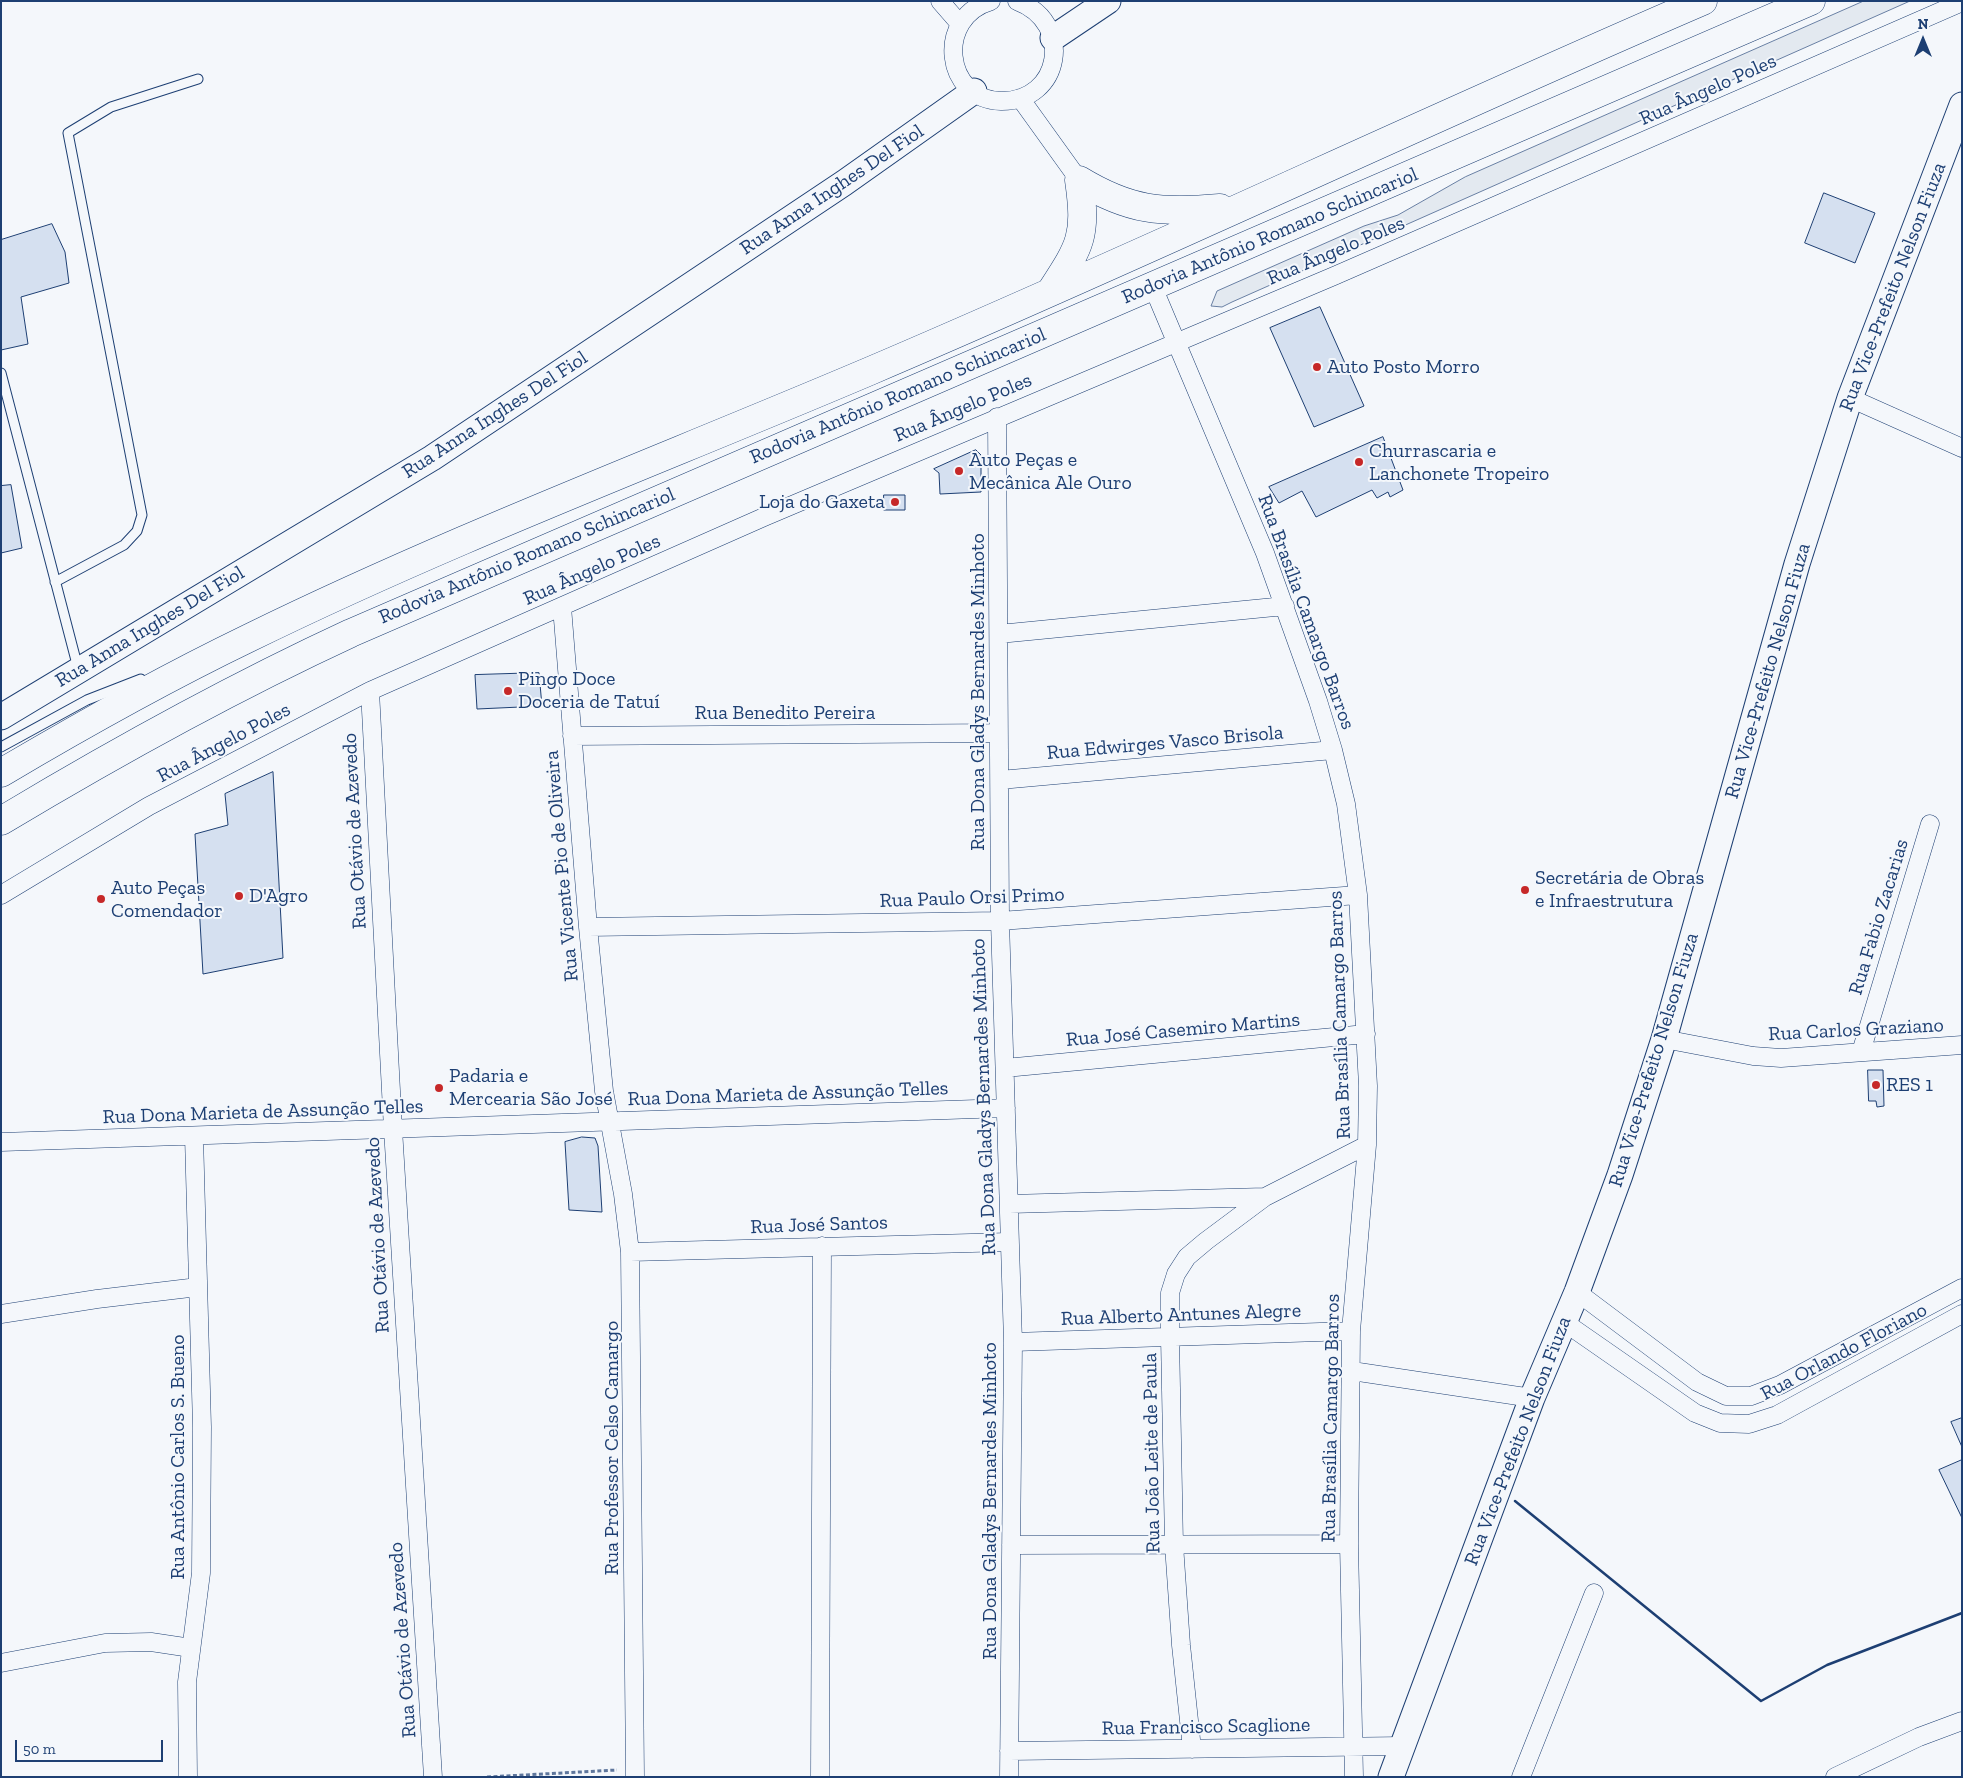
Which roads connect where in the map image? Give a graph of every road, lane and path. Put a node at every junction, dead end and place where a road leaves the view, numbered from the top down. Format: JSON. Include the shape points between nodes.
{"nodes":[{"id":1,"x":940,"y":1,"type":"edge"},
{"id":2,"x":991,"y":1,"type":"edge"},
{"id":3,"x":1017,"y":1,"type":"edge"},
{"id":4,"x":1108,"y":1,"type":"edge"},
{"id":5,"x":1655,"y":1,"type":"edge"},
{"id":6,"x":1703,"y":1,"type":"edge"},
{"id":7,"x":1811,"y":1,"type":"edge"},
{"id":8,"x":1962,"y":2,"type":"edge"},
{"id":9,"x":960,"y":24,"type":"junction"},
{"id":10,"x":1631,"y":32,"type":"junction"},
{"id":11,"x":1053,"y":38,"type":"junction"},
{"id":12,"x":198,"y":79,"type":"dead end"},
{"id":13,"x":974,"y":91,"type":"junction"},
{"id":14,"x":1020,"y":98,"type":"junction"},
{"id":15,"x":1962,"y":105,"type":"edge"},
{"id":16,"x":1079,"y":180,"type":"junction"},
{"id":17,"x":1241,"y":206,"type":"junction"},
{"id":18,"x":1153,"y":286,"type":"junction"},
{"id":19,"x":1051,"y":291,"type":"junction"},
{"id":20,"x":1177,"y":342,"type":"junction"},
{"id":21,"x":1,"y":373,"type":"edge"},
{"id":22,"x":1850,"y":398,"type":"junction"},
{"id":23,"x":997,"y":417,"type":"junction"},
{"id":24,"x":1962,"y":448,"type":"edge"},
{"id":25,"x":55,"y":582,"type":"junction"},
{"id":26,"x":1285,"y":606,"type":"junction"},
{"id":27,"x":562,"y":607,"type":"junction"},
{"id":28,"x":999,"y":634,"type":"junction"},
{"id":29,"x":246,"y":639,"type":"junction"},
{"id":30,"x":78,"y":671,"type":"junction"},
{"id":31,"x":370,"y":691,"type":"junction"},
{"id":32,"x":1,"y":716,"type":"edge"},
{"id":33,"x":998,"y":733,"type":"junction"},
{"id":34,"x":572,"y":736,"type":"junction"},
{"id":35,"x":1,"y":747,"type":"edge"},
{"id":36,"x":1333,"y":750,"type":"junction"},
{"id":37,"x":1,"y":773,"type":"edge"},
{"id":38,"x":1000,"y":780,"type":"junction"},
{"id":39,"x":1,"y":821,"type":"edge"},
{"id":40,"x":1930,"y":824,"type":"dead end"},
{"id":41,"x":1,"y":895,"type":"edge"},
{"id":42,"x":1358,"y":895,"type":"junction"},
{"id":43,"x":1000,"y":921,"type":"junction"},
{"id":44,"x":588,"y":927,"type":"junction"},
{"id":45,"x":1366,"y":1034,"type":"junction"},
{"id":46,"x":1664,"y":1039,"type":"junction"},
{"id":47,"x":1962,"y":1045,"type":"edge"},
{"id":48,"x":1861,"y":1052,"type":"junction"},
{"id":49,"x":1005,"y":1068,"type":"junction"},
{"id":50,"x":1006,"y":1108,"type":"junction"},
{"id":51,"x":608,"y":1122,"type":"junction"},
{"id":52,"x":393,"y":1129,"type":"junction"},
{"id":53,"x":194,"y":1136,"type":"junction"},
{"id":54,"x":1,"y":1142,"type":"edge"},
{"id":55,"x":1367,"y":1145,"type":"junction"},
{"id":56,"x":1265,"y":1197,"type":"junction"},
{"id":57,"x":1009,"y":1204,"type":"junction"},
{"id":58,"x":1009,"y":1242,"type":"junction"},
{"id":59,"x":822,"y":1246,"type":"junction"},
{"id":60,"x":630,"y":1252,"type":"junction"},
{"id":61,"x":198,"y":1288,"type":"junction"},
{"id":62,"x":1962,"y":1288,"type":"edge"},
{"id":63,"x":1576,"y":1292,"type":"junction"},
{"id":64,"x":1,"y":1314,"type":"edge"},
{"id":65,"x":1962,"y":1314,"type":"edge"},
{"id":66,"x":1564,"y":1322,"type":"junction"},
{"id":67,"x":1351,"y":1331,"type":"junction"},
{"id":68,"x":1170,"y":1337,"type":"junction"},
{"id":69,"x":1013,"y":1342,"type":"junction"},
{"id":70,"x":1352,"y":1371,"type":"junction"},
{"id":71,"x":1532,"y":1398,"type":"junction"},
{"id":72,"x":1349,"y":1544,"type":"junction"},
{"id":73,"x":1010,"y":1545,"type":"junction"},
{"id":74,"x":1174,"y":1545,"type":"junction"},
{"id":75,"x":1594,"y":1593,"type":"dead end"},
{"id":76,"x":191,"y":1648,"type":"junction"},
{"id":77,"x":1,"y":1663,"type":"edge"},
{"id":78,"x":1962,"y":1721,"type":"edge"},
{"id":79,"x":1353,"y":1745,"type":"junction"},
{"id":80,"x":1399,"y":1746,"type":"junction"},
{"id":81,"x":1192,"y":1749,"type":"junction"},
{"id":82,"x":1009,"y":1751,"type":"junction"},
{"id":83,"x":635,"y":1773,"type":"edge"},
{"id":84,"x":188,"y":1777,"type":"edge"},
{"id":85,"x":433,"y":1777,"type":"edge"},
{"id":86,"x":487,"y":1777,"type":"edge"},
{"id":87,"x":820,"y":1777,"type":"edge"},
{"id":88,"x":1009,"y":1777,"type":"edge"},
{"id":89,"x":1354,"y":1777,"type":"edge"},
{"id":90,"x":1380,"y":1777,"type":"edge"},
{"id":91,"x":1390,"y":1777,"type":"edge"},
{"id":92,"x":1521,"y":1777,"type":"edge"},
{"id":93,"x":1835,"y":1777,"type":"edge"}],
"edges":[{"from":1,"to":9,"type":"street"},
{"from":2,"to":9,"type":"street","via":[[981,4]]},
{"from":3,"to":11,"type":"street","via":[[1042,16]]},
{"from":4,"to":11,"type":"main road"},
{"from":5,"to":10,"type":"highway"},
{"from":6,"to":10,"type":"highway","name":"Rodovia Antônio Romano Schincariol"},
{"from":7,"to":18,"type":"highway","name":"Rodovia Antônio Romano Schincariol"},
{"from":8,"to":20,"type":"street","name":"Rua Ângelo Poles"},
{"from":9,"to":13,"type":"street","via":[[953,42],[953,59],[958,74]]},
{"from":10,"to":17,"type":"highway","name":"Rodovia Antônio Romano Schincariol"},
{"from":11,"to":14,"type":"street","via":[[1054,63],[1046,78],[1034,91]]},
{"from":12,"to":25,"type":"lane","via":[[111,108],[68,133],[142,515],[137,531],[124,545]]},
{"from":13,"to":14,"type":"street","via":[[1001,101]]},
{"from":13,"to":30,"type":"main road","name":"Rua Anna Inghes Del Fiol","via":[[844,183],[432,458]]},
{"from":14,"to":16,"type":"street"},
{"from":15,"to":22,"type":"main road","name":"Rua Vice-Prefeito Nelson Fiuza"},
{"from":16,"to":17,"type":"highway","via":[[1123,203],[1152,210],[1186,211]]},
{"from":16,"to":19,"type":"highway","via":[[1084,212],[1082,236],[1074,256]]},
{"from":17,"to":19,"type":"highway","name":"Rodovia Antônio Romano Schincariol"},
{"from":18,"to":20,"type":"street","name":"Rua Brasília Camargo Barros"},
{"from":18,"to":39,"type":"highway","name":"Rodovia Antônio Romano Schincariol","via":[[351,633],[179,718]]},
{"from":19,"to":29,"type":"highway","name":"Rodovia Antônio Romano Schincariol","via":[[874,369],[415,561]]},
{"from":20,"to":23,"type":"street","name":"Rua Ângelo Poles"},
{"from":20,"to":26,"type":"street","name":"Rua Brasília Camargo Barros"},
{"from":21,"to":25,"type":"lane"},
{"from":22,"to":24,"type":"street"},
{"from":22,"to":46,"type":"main road","name":"Rua Vice-Prefeito Nelson Fiuza","via":[[1797,564]]},
{"from":23,"to":27,"type":"street","name":"Rua Ângelo Poles"},
{"from":23,"to":28,"type":"street","name":"Rua Dona Gladys Bernardes Minhoto"},
{"from":25,"to":30,"type":"lane"},
{"from":26,"to":28,"type":"street"},
{"from":26,"to":36,"type":"street","name":"Rua Brasília Camargo Barros"},
{"from":27,"to":31,"type":"street","name":"Rua Ângelo Poles"},
{"from":27,"to":34,"type":"street","name":"Rua Vicente Pio de Oliveira"},
{"from":28,"to":33,"type":"street","name":"Rua Dona Gladys Bernardes Minhoto"},
{"from":29,"to":35,"type":"lane","via":[[87,700]]},
{"from":29,"to":37,"type":"highway","name":"Rodovia Antônio Romano Schincariol","via":[[119,705]]},
{"from":30,"to":32,"type":"main road","name":"Rua Anna Inghes Del Fiol"},
{"from":31,"to":41,"type":"street","name":"Rua Ângelo Poles","via":[[149,806]]},
{"from":31,"to":52,"type":"street","name":"Rua Otávio de Azevedo"},
{"from":33,"to":34,"type":"street","name":"Rua Benedito Pereira"},
{"from":33,"to":38,"type":"street","name":"Rua Dona Gladys Bernardes Minhoto"},
{"from":34,"to":44,"type":"street","name":"Rua Vicente Pio de Oliveira"},
{"from":36,"to":38,"type":"street","name":"Rua Edwirges Vasco Brisola"},
{"from":36,"to":42,"type":"street","name":"Rua Brasília Camargo Barros","via":[[1346,804]]},
{"from":38,"to":43,"type":"street","name":"Rua Dona Gladys Bernardes Minhoto"},
{"from":40,"to":48,"type":"street","name":"Rua Fabio Zacarias"},
{"from":42,"to":43,"type":"street","name":"Rua Paulo Orsi Primo"},
{"from":42,"to":45,"type":"street","name":"Rua Brasília Camargo Barros"},
{"from":43,"to":44,"type":"street","name":"Rua Paulo Orsi Primo"},
{"from":43,"to":49,"type":"street","name":"Rua Dona Gladys Bernardes Minhoto"},
{"from":44,"to":51,"type":"street","name":"Rua Vicente Pio de Oliveira"},
{"from":45,"to":49,"type":"street","name":"Rua José Casemiro Martins"},
{"from":45,"to":55,"type":"street","name":"Rua Brasília Camargo Barros"},
{"from":46,"to":48,"type":"street","name":"Rua Carlos Graziano","via":[[1753,1056],[1781,1058]]},
{"from":46,"to":63,"type":"main road","name":"Rua Vice-Prefeito Nelson Fiuza","via":[[1620,1176]]},
{"from":47,"to":48,"type":"street","name":"Rua Carlos Graziano"},
{"from":49,"to":50,"type":"street","name":"Rua Dona Gladys Bernardes Minhoto"},
{"from":50,"to":51,"type":"street","name":"Rua Dona Marieta de Assunção Telles"},
{"from":50,"to":57,"type":"street","name":"Rua Dona Gladys Bernardes Minhoto"},
{"from":51,"to":52,"type":"street","name":"Rua Dona Marieta de Assunção Telles"},
{"from":51,"to":60,"type":"street","name":"Rua Professor Celso Camargo","via":[[623,1194]]},
{"from":52,"to":53,"type":"street","name":"Rua Dona Marieta de Assunção Telles"},
{"from":52,"to":85,"type":"street","name":"Rua Otávio de Azevedo"},
{"from":53,"to":54,"type":"street","name":"Rua Dona Marieta de Assunção Telles"},
{"from":53,"to":61,"type":"street","name":"Rua Antônio Carlos S. Bueno"},
{"from":55,"to":56,"type":"street","name":"Rua João Leite de Paula"},
{"from":55,"to":67,"type":"street","name":"Rua Brasília Camargo Barros"},
{"from":56,"to":57,"type":"street","name":"Rua João Leite de Paula"},
{"from":56,"to":68,"type":"street","name":"Rua João Leite de Paula","via":[[1187,1257],[1176,1274],[1170,1293]]},
{"from":57,"to":58,"type":"street","name":"Rua Dona Gladys Bernardes Minhoto"},
{"from":58,"to":59,"type":"street","name":"Rua José Santos"},
{"from":58,"to":69,"type":"street","name":"Rua Dona Gladys Bernardes Minhoto"},
{"from":59,"to":60,"type":"street","name":"Rua José Santos"},
{"from":59,"to":87,"type":"street"},
{"from":60,"to":83,"type":"street","name":"Rua Professor Celso Camargo"},
{"from":61,"to":64,"type":"street"},
{"from":61,"to":76,"type":"street","name":"Rua Antônio Carlos S. Bueno","via":[[202,1573]]},
{"from":62,"to":63,"type":"street","name":"Rua Orlando Floriano","via":[[1780,1385],[1751,1396],[1726,1396],[1698,1382]]},
{"from":63,"to":66,"type":"main road","name":"Rua Vice-Prefeito Nelson Fiuza"},
{"from":65,"to":66,"type":"street","name":"Rua Orlando Floriano","via":[[1777,1415],[1749,1424],[1720,1423],[1695,1412]]},
{"from":66,"to":71,"type":"main road","name":"Rua Vice-Prefeito Nelson Fiuza"},
{"from":67,"to":68,"type":"street","name":"Rua Alberto Antunes Alegre"},
{"from":67,"to":70,"type":"street","name":"Rua Brasília Camargo Barros"},
{"from":68,"to":69,"type":"street","name":"Rua Alberto Antunes Alegre"},
{"from":68,"to":74,"type":"street","name":"Rua João Leite de Paula"},
{"from":69,"to":73,"type":"street","name":"Rua Dona Gladys Bernardes Minhoto"},
{"from":70,"to":71,"type":"street"},
{"from":70,"to":72,"type":"street","name":"Rua Brasília Camargo Barros"},
{"from":71,"to":80,"type":"main road","name":"Rua Vice-Prefeito Nelson Fiuza"},
{"from":72,"to":74,"type":"street"},
{"from":72,"to":79,"type":"street","name":"Rua Brasília Camargo Barros"},
{"from":73,"to":74,"type":"street"},
{"from":73,"to":82,"type":"street","name":"Rua Dona Gladys Bernardes Minhoto"},
{"from":74,"to":81,"type":"street","name":"Rua João Leite de Paula"},
{"from":75,"to":92,"type":"street"},
{"from":76,"to":77,"type":"street","via":[[151,1642],[105,1643]]},
{"from":76,"to":84,"type":"street","name":"Rua Antônio Carlos S. Bueno","via":[[187,1682]]},
{"from":78,"to":93,"type":"street","via":[[1919,1737]]},
{"from":79,"to":80,"type":"street","name":"Rua Francisco Scaglione"},
{"from":79,"to":81,"type":"street","name":"Rua Francisco Scaglione"},
{"from":79,"to":89,"type":"street","name":"Rua Brasília Camargo Barros"},
{"from":80,"to":90,"type":"street"},
{"from":80,"to":91,"type":"main road","name":"Rua Vice-Prefeito Nelson Fiuza"},
{"from":81,"to":82,"type":"street","name":"Rua Francisco Scaglione"},
{"from":82,"to":88,"type":"street","name":"Rua Dona Gladys Bernardes Minhoto"},
{"from":83,"to":86,"type":"path"}]}
